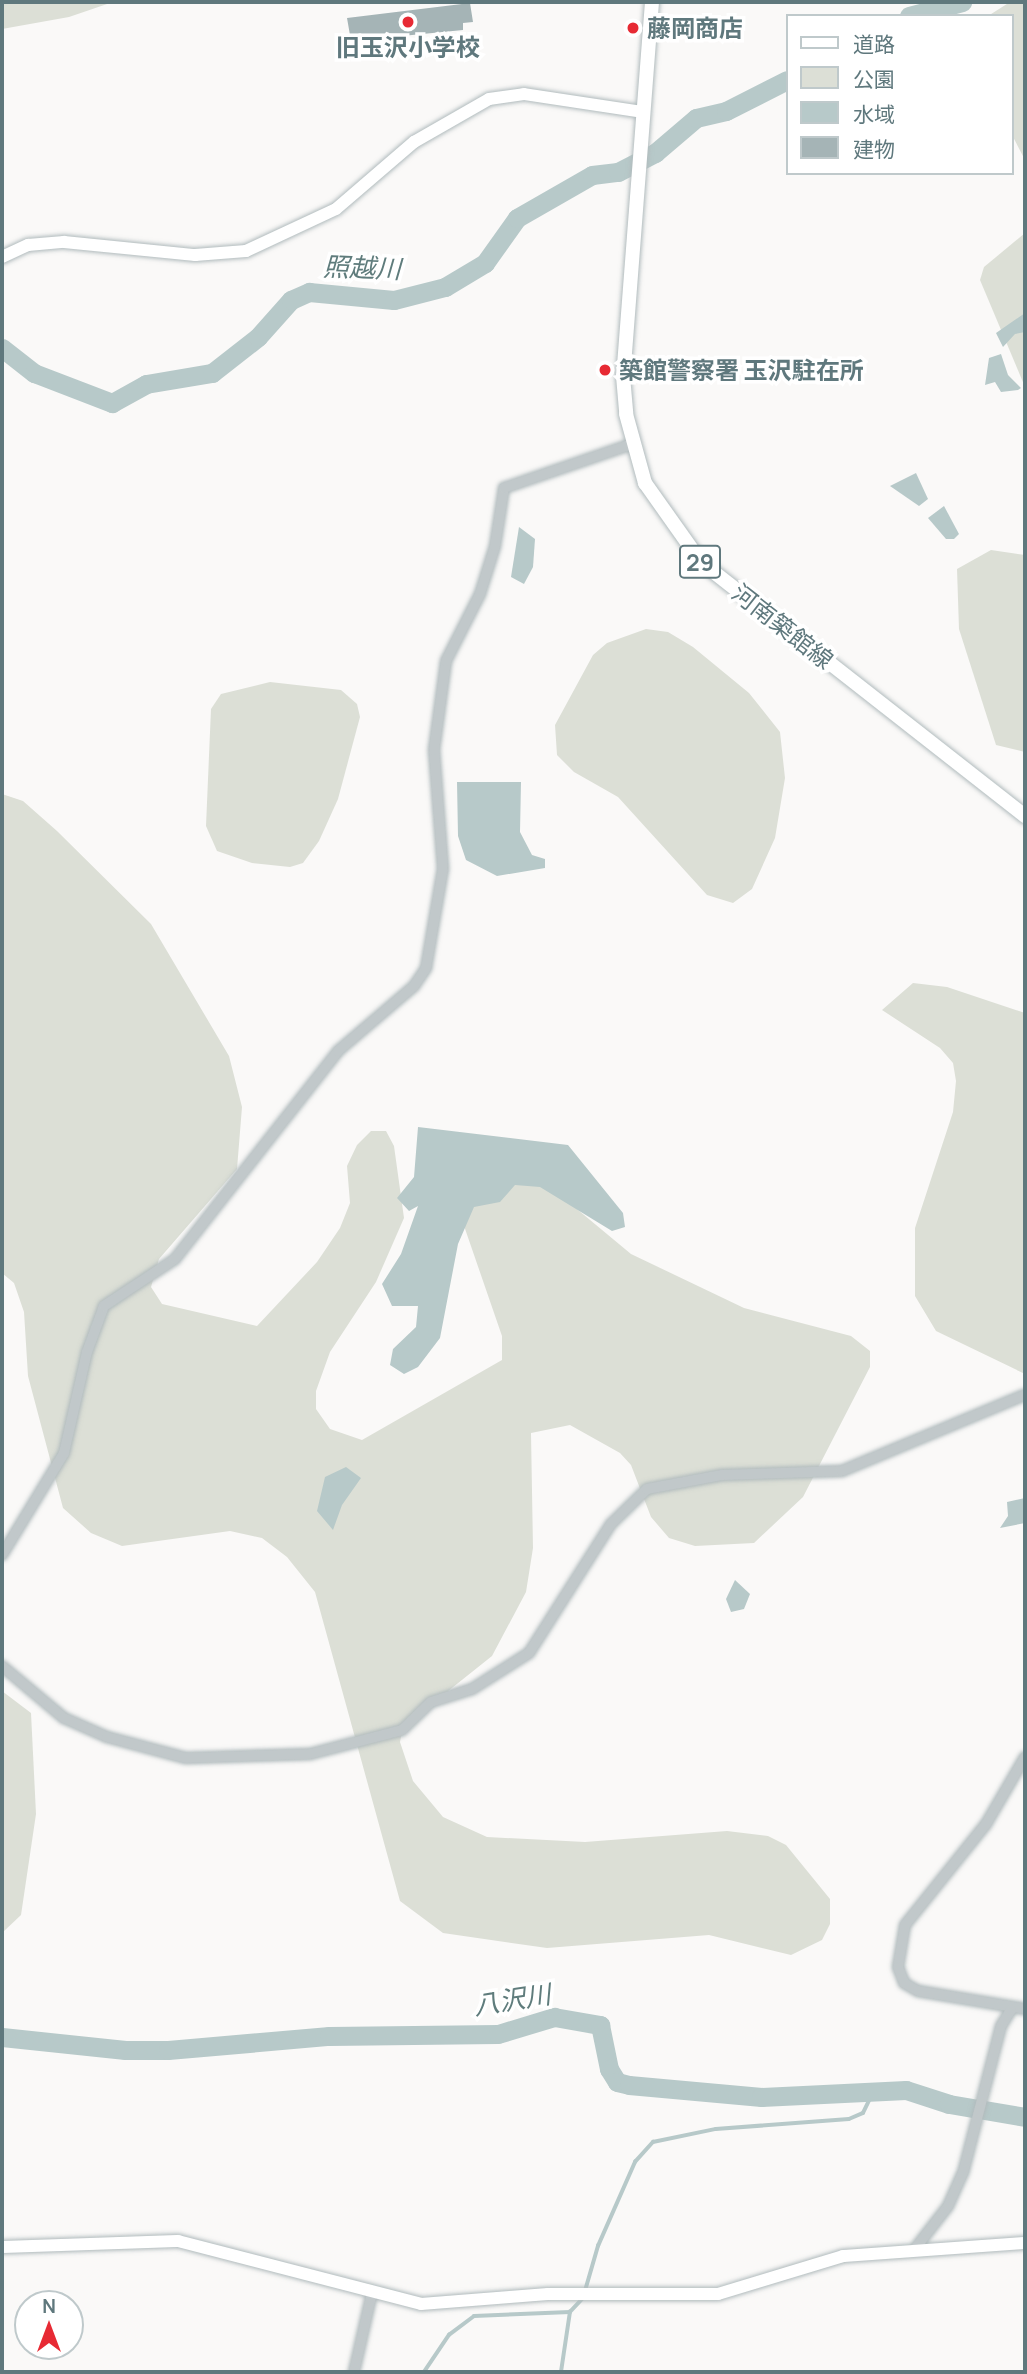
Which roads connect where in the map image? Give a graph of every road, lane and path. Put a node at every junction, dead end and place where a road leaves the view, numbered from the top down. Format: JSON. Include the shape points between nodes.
{"nodes":[{"id":1,"x":652,"y":2,"type":"edge"},
{"id":2,"x":643,"y":112,"type":"junction"},
{"id":3,"x":2,"y":257,"type":"edge"},
{"id":4,"x":632,"y":444,"type":"junction"},
{"id":5,"x":1025,"y":816,"type":"edge"},
{"id":6,"x":1025,"y":1395,"type":"edge"},
{"id":7,"x":2,"y":1555,"type":"edge"},
{"id":8,"x":2,"y":1666,"type":"edge"},
{"id":9,"x":1025,"y":1756,"type":"edge"},
{"id":10,"x":1011,"y":2010,"type":"junction"},
{"id":11,"x":1025,"y":2010,"type":"edge"},
{"id":12,"x":1025,"y":2244,"type":"edge"},
{"id":13,"x":2,"y":2247,"type":"edge"},
{"id":14,"x":914,"y":2250,"type":"junction"},
{"id":15,"x":372,"y":2293,"type":"junction"},
{"id":16,"x":354,"y":2372,"type":"edge"}],
"edges":[{"from":1,"to":2,"type":"main road","name":"河南築館線","number":"29"},
{"from":2,"to":3,"type":"street","via":[[524,94],[489,99],[414,142],[337,209],[246,251],[195,256],[64,242],[28,245]]},
{"from":2,"to":4,"type":"main road","name":"河南築館線","number":"29","via":[[623,376]]},
{"from":4,"to":5,"type":"main road","name":"河南築館線","number":"29","via":[[655,501],[701,562]]},
{"from":4,"to":7,"type":"street","via":[[504,488],[495,546],[480,594],[446,661],[434,750],[443,869],[426,968],[414,986],[338,1051],[175,1259],[104,1306],[87,1352],[64,1453]]},
{"from":6,"to":8,"type":"street","via":[[842,1471],[722,1475],[647,1489],[611,1524],[529,1653],[472,1689],[431,1702],[402,1730],[299,1755],[186,1758],[119,1741],[64,1718],[30,1695]]},
{"from":9,"to":10,"type":"street","via":[[986,1824],[922,1898],[905,1925],[898,1953],[904,1983],[918,1991]]},
{"from":10,"to":11,"type":"street"},
{"from":10,"to":14,"type":"street","via":[[1001,2026],[979,2125],[948,2206]]},
{"from":12,"to":14,"type":"street"},
{"from":13,"to":15,"type":"street","via":[[178,2241]]},
{"from":14,"to":15,"type":"street","via":[[844,2256],[718,2294],[579,2293],[421,2304]]},
{"from":15,"to":16,"type":"street"}]}
